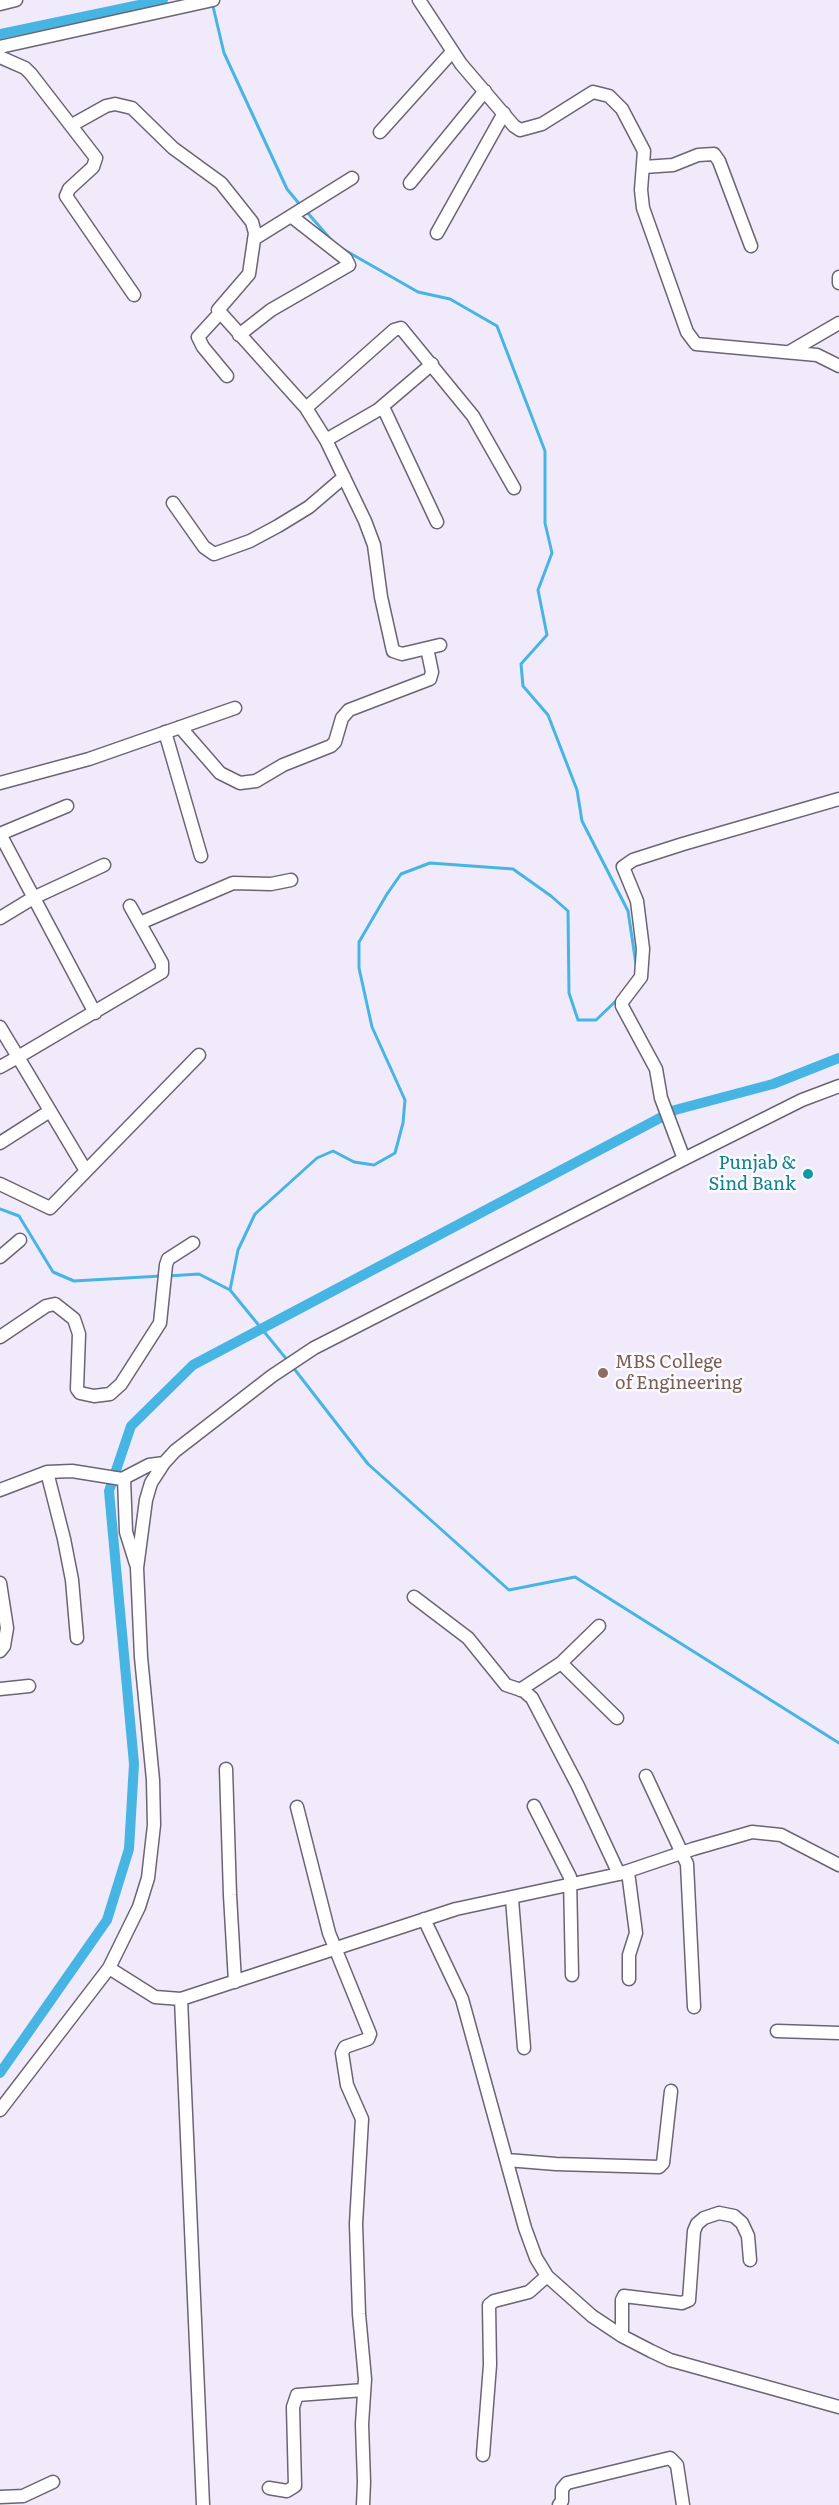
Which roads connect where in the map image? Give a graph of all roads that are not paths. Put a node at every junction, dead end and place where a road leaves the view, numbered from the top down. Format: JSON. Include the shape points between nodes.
{"nodes":[{"id":1,"x":16,"y":0,"type":"edge"},
{"id":2,"x":419,"y":0,"type":"edge"},
{"id":3,"x":210,"y":1,"type":"edge"},
{"id":4,"x":0,"y":4,"type":"edge"},
{"id":5,"x":0,"y":46,"type":"edge"},
{"id":6,"x":452,"y":52,"type":"junction"},
{"id":7,"x":0,"y":57,"type":"edge"},
{"id":8,"x":485,"y":91,"type":"junction"},
{"id":9,"x":504,"y":113,"type":"junction"},
{"id":10,"x":72,"y":125,"type":"junction"},
{"id":11,"x":380,"y":132,"type":"dead end"},
{"id":12,"x":644,"y":167,"type":"junction"},
{"id":13,"x":352,"y":178,"type":"dead end"},
{"id":14,"x":410,"y":183,"type":"dead end"},
{"id":15,"x":294,"y":214,"type":"junction"},
{"id":16,"x":437,"y":233,"type":"dead end"},
{"id":17,"x":254,"y":239,"type":"junction"},
{"id":18,"x":751,"y":246,"type":"dead end"},
{"id":19,"x":839,"y":277,"type":"edge"},
{"id":20,"x":839,"y":283,"type":"edge"},
{"id":21,"x":134,"y":295,"type":"dead end"},
{"id":22,"x":219,"y":314,"type":"junction"},
{"id":23,"x":839,"y":323,"type":"edge"},
{"id":24,"x":239,"y":335,"type":"junction"},
{"id":25,"x":790,"y":351,"type":"junction"},
{"id":26,"x":432,"y":364,"type":"junction"},
{"id":27,"x":839,"y":366,"type":"edge"},
{"id":28,"x":227,"y":376,"type":"dead end"},
{"id":29,"x":383,"y":407,"type":"junction"},
{"id":30,"x":306,"y":408,"type":"junction"},
{"id":31,"x":326,"y":440,"type":"junction"},
{"id":32,"x":344,"y":477,"type":"junction"},
{"id":33,"x":514,"y":488,"type":"dead end"},
{"id":34,"x":173,"y":503,"type":"dead end"},
{"id":35,"x":437,"y":522,"type":"dead end"},
{"id":36,"x":440,"y":645,"type":"dead end"},
{"id":37,"x":426,"y":648,"type":"junction"},
{"id":38,"x":235,"y":708,"type":"dead end"},
{"id":39,"x":180,"y":727,"type":"junction"},
{"id":40,"x":165,"y":732,"type":"junction"},
{"id":41,"x":0,"y":783,"type":"edge"},
{"id":42,"x":839,"y":799,"type":"edge"},
{"id":43,"x":67,"y":806,"type":"dead end"},
{"id":44,"x":1,"y":839,"type":"edge"},
{"id":45,"x":201,"y":856,"type":"dead end"},
{"id":46,"x":104,"y":865,"type":"dead end"},
{"id":47,"x":291,"y":880,"type":"dead end"},
{"id":48,"x":33,"y":898,"type":"junction"},
{"id":49,"x":130,"y":906,"type":"dead end"},
{"id":50,"x":0,"y":918,"type":"edge"},
{"id":51,"x":140,"y":923,"type":"junction"},
{"id":52,"x":95,"y":1013,"type":"junction"},
{"id":53,"x":0,"y":1027,"type":"edge"},
{"id":54,"x":199,"y":1055,"type":"dead end"},
{"id":55,"x":18,"y":1057,"type":"junction"},
{"id":56,"x":0,"y":1067,"type":"edge"},
{"id":57,"x":839,"y":1086,"type":"edge"},
{"id":58,"x":50,"y":1111,"type":"junction"},
{"id":59,"x":0,"y":1143,"type":"edge"},
{"id":60,"x":684,"y":1159,"type":"junction"},
{"id":61,"x":86,"y":1171,"type":"junction"},
{"id":62,"x":0,"y":1184,"type":"edge"},
{"id":63,"x":20,"y":1240,"type":"dead end"},
{"id":64,"x":193,"y":1243,"type":"dead end"},
{"id":65,"x":0,"y":1257,"type":"edge"},
{"id":66,"x":0,"y":1337,"type":"edge"},
{"id":67,"x":164,"y":1462,"type":"junction"},
{"id":68,"x":47,"y":1472,"type":"junction"},
{"id":69,"x":122,"y":1479,"type":"junction"},
{"id":70,"x":1,"y":1490,"type":"edge"},
{"id":71,"x":137,"y":1568,"type":"junction"},
{"id":72,"x":0,"y":1584,"type":"edge"},
{"id":73,"x":414,"y":1597,"type":"dead end"},
{"id":74,"x":599,"y":1626,"type":"dead end"},
{"id":75,"x":77,"y":1638,"type":"dead end"},
{"id":76,"x":0,"y":1651,"type":"edge"},
{"id":77,"x":561,"y":1663,"type":"junction"},
{"id":78,"x":30,"y":1686,"type":"dead end"},
{"id":79,"x":0,"y":1689,"type":"edge"},
{"id":80,"x":520,"y":1690,"type":"junction"},
{"id":81,"x":617,"y":1718,"type":"dead end"},
{"id":82,"x":226,"y":1769,"type":"dead end"},
{"id":83,"x":646,"y":1776,"type":"dead end"},
{"id":84,"x":534,"y":1806,"type":"dead end"},
{"id":85,"x":297,"y":1807,"type":"dead end"},
{"id":86,"x":683,"y":1852,"type":"junction"},
{"id":87,"x":839,"y":1864,"type":"edge"},
{"id":88,"x":624,"y":1873,"type":"junction"},
{"id":89,"x":571,"y":1883,"type":"junction"},
{"id":90,"x":512,"y":1899,"type":"junction"},
{"id":91,"x":424,"y":1918,"type":"junction"},
{"id":92,"x":336,"y":1950,"type":"junction"},
{"id":93,"x":109,"y":1968,"type":"junction"},
{"id":94,"x":572,"y":1975,"type":"dead end"},
{"id":95,"x":629,"y":1979,"type":"dead end"},
{"id":96,"x":236,"y":1982,"type":"junction"},
{"id":97,"x":181,"y":2000,"type":"junction"},
{"id":98,"x":694,"y":2007,"type":"dead end"},
{"id":99,"x":777,"y":2031,"type":"dead end"},
{"id":100,"x":839,"y":2032,"type":"edge"},
{"id":101,"x":524,"y":2048,"type":"dead end"},
{"id":102,"x":671,"y":2091,"type":"dead end"},
{"id":103,"x":0,"y":2110,"type":"edge"},
{"id":104,"x":507,"y":2160,"type":"junction"},
{"id":105,"x":750,"y":2260,"type":"dead end"},
{"id":106,"x":547,"y":2276,"type":"junction"},
{"id":107,"x":622,"y":2336,"type":"junction"},
{"id":108,"x":364,"y":2390,"type":"junction"},
{"id":109,"x":839,"y":2407,"type":"edge"},
{"id":110,"x":483,"y":2455,"type":"dead end"},
{"id":111,"x":53,"y":2482,"type":"dead end"},
{"id":112,"x":269,"y":2488,"type":"dead end"},
{"id":113,"x":0,"y":2497,"type":"edge"},
{"id":114,"x":203,"y":2505,"type":"edge"},
{"id":115,"x":363,"y":2505,"type":"edge"},
{"id":116,"x":559,"y":2505,"type":"edge"},
{"id":117,"x":683,"y":2505,"type":"edge"}],
"edges":[{"from":1,"to":4,"type":"street"},
{"from":2,"to":6,"type":"street"},
{"from":3,"to":5,"type":"street"},
{"from":6,"to":8,"type":"street"},
{"from":6,"to":11,"type":"street"},
{"from":7,"to":10,"type":"street","via":[[25,68]]},
{"from":8,"to":9,"type":"street"},
{"from":8,"to":14,"type":"street"},
{"from":9,"to":12,"type":"street","via":[[514,126],[525,130],[542,124],[588,93],[602,93],[622,110],[641,143]]},
{"from":9,"to":16,"type":"street"},
{"from":10,"to":17,"type":"street","via":[[106,106],[132,108],[173,148],[228,190],[252,222]]},
{"from":10,"to":21,"type":"street","via":[[96,158],[66,196]]},
{"from":12,"to":18,"type":"street","via":[[673,165],[698,155],[714,154]]},
{"from":12,"to":25,"type":"street","via":[[643,208],[692,340],[703,346]]},
{"from":13,"to":15,"type":"street"},
{"from":15,"to":17,"type":"street"},
{"from":15,"to":24,"type":"street","via":[[349,265],[271,310]]},
{"from":17,"to":22,"type":"street","via":[[249,274],[219,307]]},
{"from":19,"to":20,"type":"street"},
{"from":22,"to":24,"type":"street"},
{"from":22,"to":28,"type":"street","via":[[198,337]]},
{"from":23,"to":25,"type":"street"},
{"from":24,"to":30,"type":"street"},
{"from":25,"to":27,"type":"street","via":[[817,355]]},
{"from":26,"to":29,"type":"street"},
{"from":26,"to":30,"type":"street","via":[[403,329],[397,329]]},
{"from":26,"to":33,"type":"street","via":[[473,416]]},
{"from":29,"to":31,"type":"street"},
{"from":29,"to":35,"type":"street"},
{"from":30,"to":31,"type":"street"},
{"from":31,"to":32,"type":"street"},
{"from":32,"to":34,"type":"street","via":[[309,507],[278,526],[214,554],[204,547]]},
{"from":32,"to":37,"type":"street","via":[[374,545],[393,651],[402,654]]},
{"from":36,"to":37,"type":"street"},
{"from":37,"to":39,"type":"street","via":[[430,680],[349,710],[331,746],[283,765],[256,781],[240,783],[220,773]]},
{"from":38,"to":39,"type":"street"},
{"from":39,"to":40,"type":"street"},
{"from":40,"to":41,"type":"street","via":[[89,759]]},
{"from":40,"to":45,"type":"street"},
{"from":42,"to":60,"type":"street","via":[[625,864],[624,871],[640,913],[643,949],[640,978],[622,1006],[656,1069],[661,1098]]},
{"from":43,"to":44,"type":"street"},
{"from":44,"to":48,"type":"street"},
{"from":46,"to":48,"type":"street"},
{"from":47,"to":51,"type":"street","via":[[232,883]]},
{"from":48,"to":50,"type":"street"},
{"from":48,"to":52,"type":"street"},
{"from":49,"to":51,"type":"street"},
{"from":51,"to":52,"type":"street","via":[[162,963],[162,972]]},
{"from":52,"to":55,"type":"street"},
{"from":53,"to":55,"type":"street"},
{"from":54,"to":61,"type":"street"},
{"from":55,"to":56,"type":"street"},
{"from":55,"to":58,"type":"street"},
{"from":57,"to":60,"type":"street","via":[[802,1100]]},
{"from":58,"to":59,"type":"street"},
{"from":58,"to":61,"type":"street"},
{"from":60,"to":67,"type":"street","via":[[314,1348],[272,1376]]},
{"from":61,"to":62,"type":"street","via":[[50,1208]]},
{"from":63,"to":65,"type":"street"},
{"from":64,"to":66,"type":"street","via":[[172,1256],[166,1265],[156,1331],[110,1394],[94,1396],[77,1389],[79,1334],[74,1319],[55,1304]]},
{"from":67,"to":69,"type":"street"},
{"from":67,"to":71,"type":"street","via":[[146,1500]]},
{"from":68,"to":69,"type":"street"},
{"from":68,"to":70,"type":"street"},
{"from":68,"to":75,"type":"street","via":[[72,1580]]},
{"from":69,"to":71,"type":"street","via":[[126,1532]]},
{"from":71,"to":93,"type":"street","via":[[154,1825],[148,1878],[140,1907]]},
{"from":72,"to":76,"type":"street","via":[[7,1628]]},
{"from":73,"to":80,"type":"street","via":[[468,1638],[501,1681]]},
{"from":74,"to":77,"type":"street"},
{"from":77,"to":80,"type":"street"},
{"from":77,"to":81,"type":"street"},
{"from":78,"to":79,"type":"street"},
{"from":80,"to":88,"type":"street","via":[[536,1704]]},
{"from":82,"to":96,"type":"street"},
{"from":83,"to":86,"type":"street"},
{"from":84,"to":89,"type":"street"},
{"from":85,"to":92,"type":"street","via":[[317,1892]]},
{"from":86,"to":87,"type":"street","via":[[752,1832],[766,1832],[781,1835]]},
{"from":86,"to":88,"type":"street"},
{"from":86,"to":98,"type":"street","via":[[689,1884]]},
{"from":88,"to":89,"type":"street"},
{"from":88,"to":95,"type":"street","via":[[636,1933],[629,1955]]},
{"from":89,"to":90,"type":"street"},
{"from":89,"to":94,"type":"street"},
{"from":90,"to":91,"type":"street"},
{"from":90,"to":101,"type":"street"},
{"from":91,"to":92,"type":"street"},
{"from":91,"to":104,"type":"street","via":[[462,1999]]},
{"from":92,"to":96,"type":"street"},
{"from":92,"to":108,"type":"street","via":[[370,2034],[368,2039],[345,2047],[342,2053],[346,2085],[362,2119],[356,2224]]},
{"from":93,"to":97,"type":"street","via":[[155,1997]]},
{"from":93,"to":103,"type":"street"},
{"from":96,"to":97,"type":"street"},
{"from":97,"to":114,"type":"street"},
{"from":99,"to":100,"type":"street"},
{"from":102,"to":104,"type":"street","via":[[660,2167]]},
{"from":104,"to":106,"type":"street","via":[[525,2228]]},
{"from":105,"to":107,"type":"street","via":[[748,2236],[742,2223],[734,2216],[719,2213],[704,2218],[694,2231],[689,2300],[682,2303],[624,2296]]},
{"from":106,"to":107,"type":"street","via":[[592,2316]]},
{"from":106,"to":110,"type":"street","via":[[530,2292],[489,2305],[490,2365]]},
{"from":107,"to":109,"type":"street","via":[[669,2360]]},
{"from":108,"to":112,"type":"street","via":[[297,2395],[294,2487],[288,2491]]},
{"from":108,"to":115,"type":"street"},
{"from":111,"to":113,"type":"street","via":[[23,2496]]},
{"from":116,"to":117,"type":"street","via":[[567,2482],[670,2458],[677,2464]]}]}
